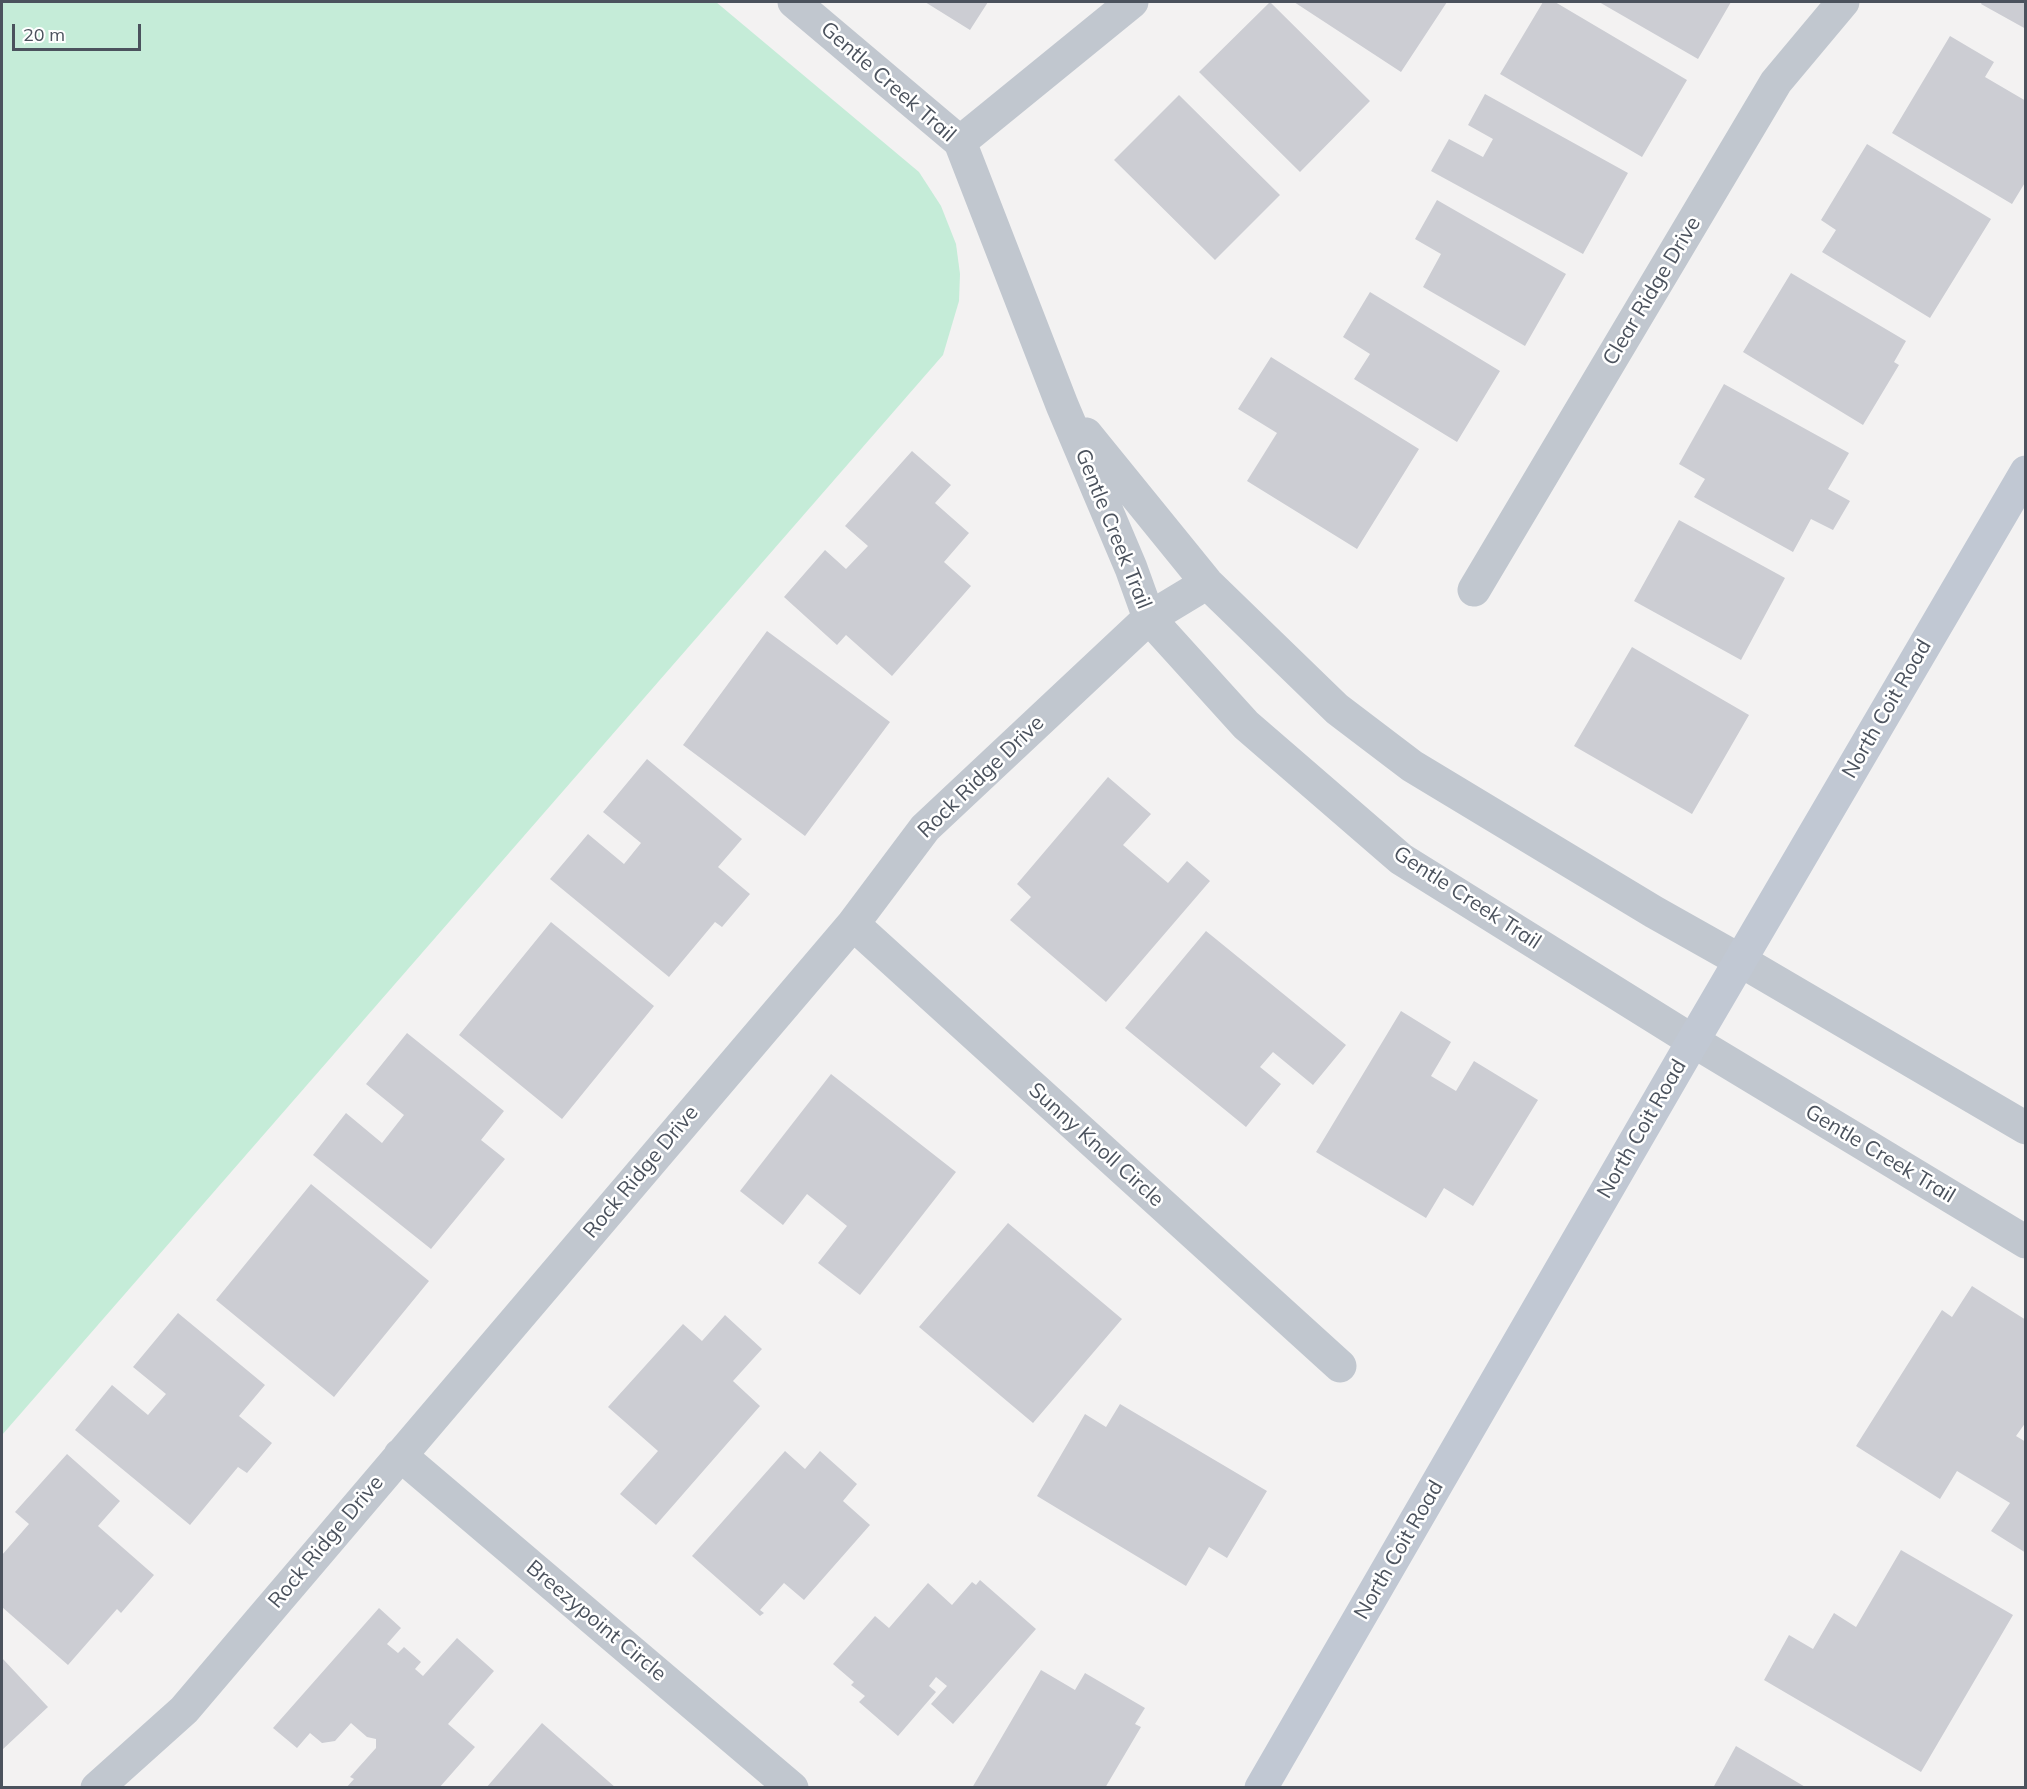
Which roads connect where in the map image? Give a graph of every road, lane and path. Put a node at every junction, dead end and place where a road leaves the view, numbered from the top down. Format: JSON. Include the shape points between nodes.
{"nodes":[{"id":1,"x":794,"y":2,"type":"edge"},
{"id":2,"x":1132,"y":2,"type":"edge"},
{"id":3,"x":1843,"y":2,"type":"edge"},
{"id":4,"x":960,"y":142,"type":"junction"},
{"id":5,"x":1062,"y":405,"type":"junction"},
{"id":6,"x":2025,"y":472,"type":"edge"},
{"id":7,"x":1207,"y":583,"type":"junction"},
{"id":8,"x":1474,"y":590,"type":"dead end"},
{"id":9,"x":1149,"y":618,"type":"junction"},
{"id":10,"x":853,"y":924,"type":"junction"},
{"id":11,"x":1741,"y":961,"type":"junction"},
{"id":12,"x":1693,"y":1041,"type":"junction"},
{"id":13,"x":2025,"y":1128,"type":"edge"},
{"id":14,"x":2025,"y":1242,"type":"edge"},
{"id":15,"x":1340,"y":1366,"type":"dead end"},
{"id":16,"x":400,"y":1455,"type":"junction"},
{"id":17,"x":98,"y":1788,"type":"edge"},
{"id":18,"x":792,"y":1788,"type":"edge"},
{"id":19,"x":1261,"y":1788,"type":"edge"}],
"edges":[{"from":1,"to":4,"type":"street","name":"Gentle Creek Trail"},
{"from":2,"to":4,"type":"street"},
{"from":3,"to":8,"type":"street","name":"Clear Ridge Drive","via":[[1776,82]]},
{"from":4,"to":5,"type":"street","name":"Gentle Creek Trail"},
{"from":5,"to":7,"type":"street","name":"Gentle Creek Trail"},
{"from":5,"to":9,"type":"street","name":"Gentle Creek Trail"},
{"from":6,"to":11,"type":"street","name":"North Coit Road"},
{"from":7,"to":9,"type":"street","name":"Rock Ridge Drive"},
{"from":7,"to":11,"type":"street","name":"Gentle Creek Trail","via":[[1337,709],[1412,766]]},
{"from":9,"to":10,"type":"street","name":"Rock Ridge Drive","via":[[925,828]]},
{"from":9,"to":12,"type":"street","name":"Gentle Creek Trail","via":[[1246,725],[1401,859]]},
{"from":10,"to":15,"type":"street","name":"Sunny Knoll Circle"},
{"from":10,"to":16,"type":"street","name":"Rock Ridge Drive"},
{"from":11,"to":12,"type":"street","name":"North Coit Road"},
{"from":11,"to":13,"type":"street","name":"Gentle Creek Trail"},
{"from":12,"to":14,"type":"street","name":"Gentle Creek Trail"},
{"from":12,"to":19,"type":"street","name":"North Coit Road"},
{"from":16,"to":17,"type":"street","name":"Rock Ridge Drive","via":[[184,1710]]},
{"from":16,"to":18,"type":"street","name":"Breezypoint Circle"}]}
